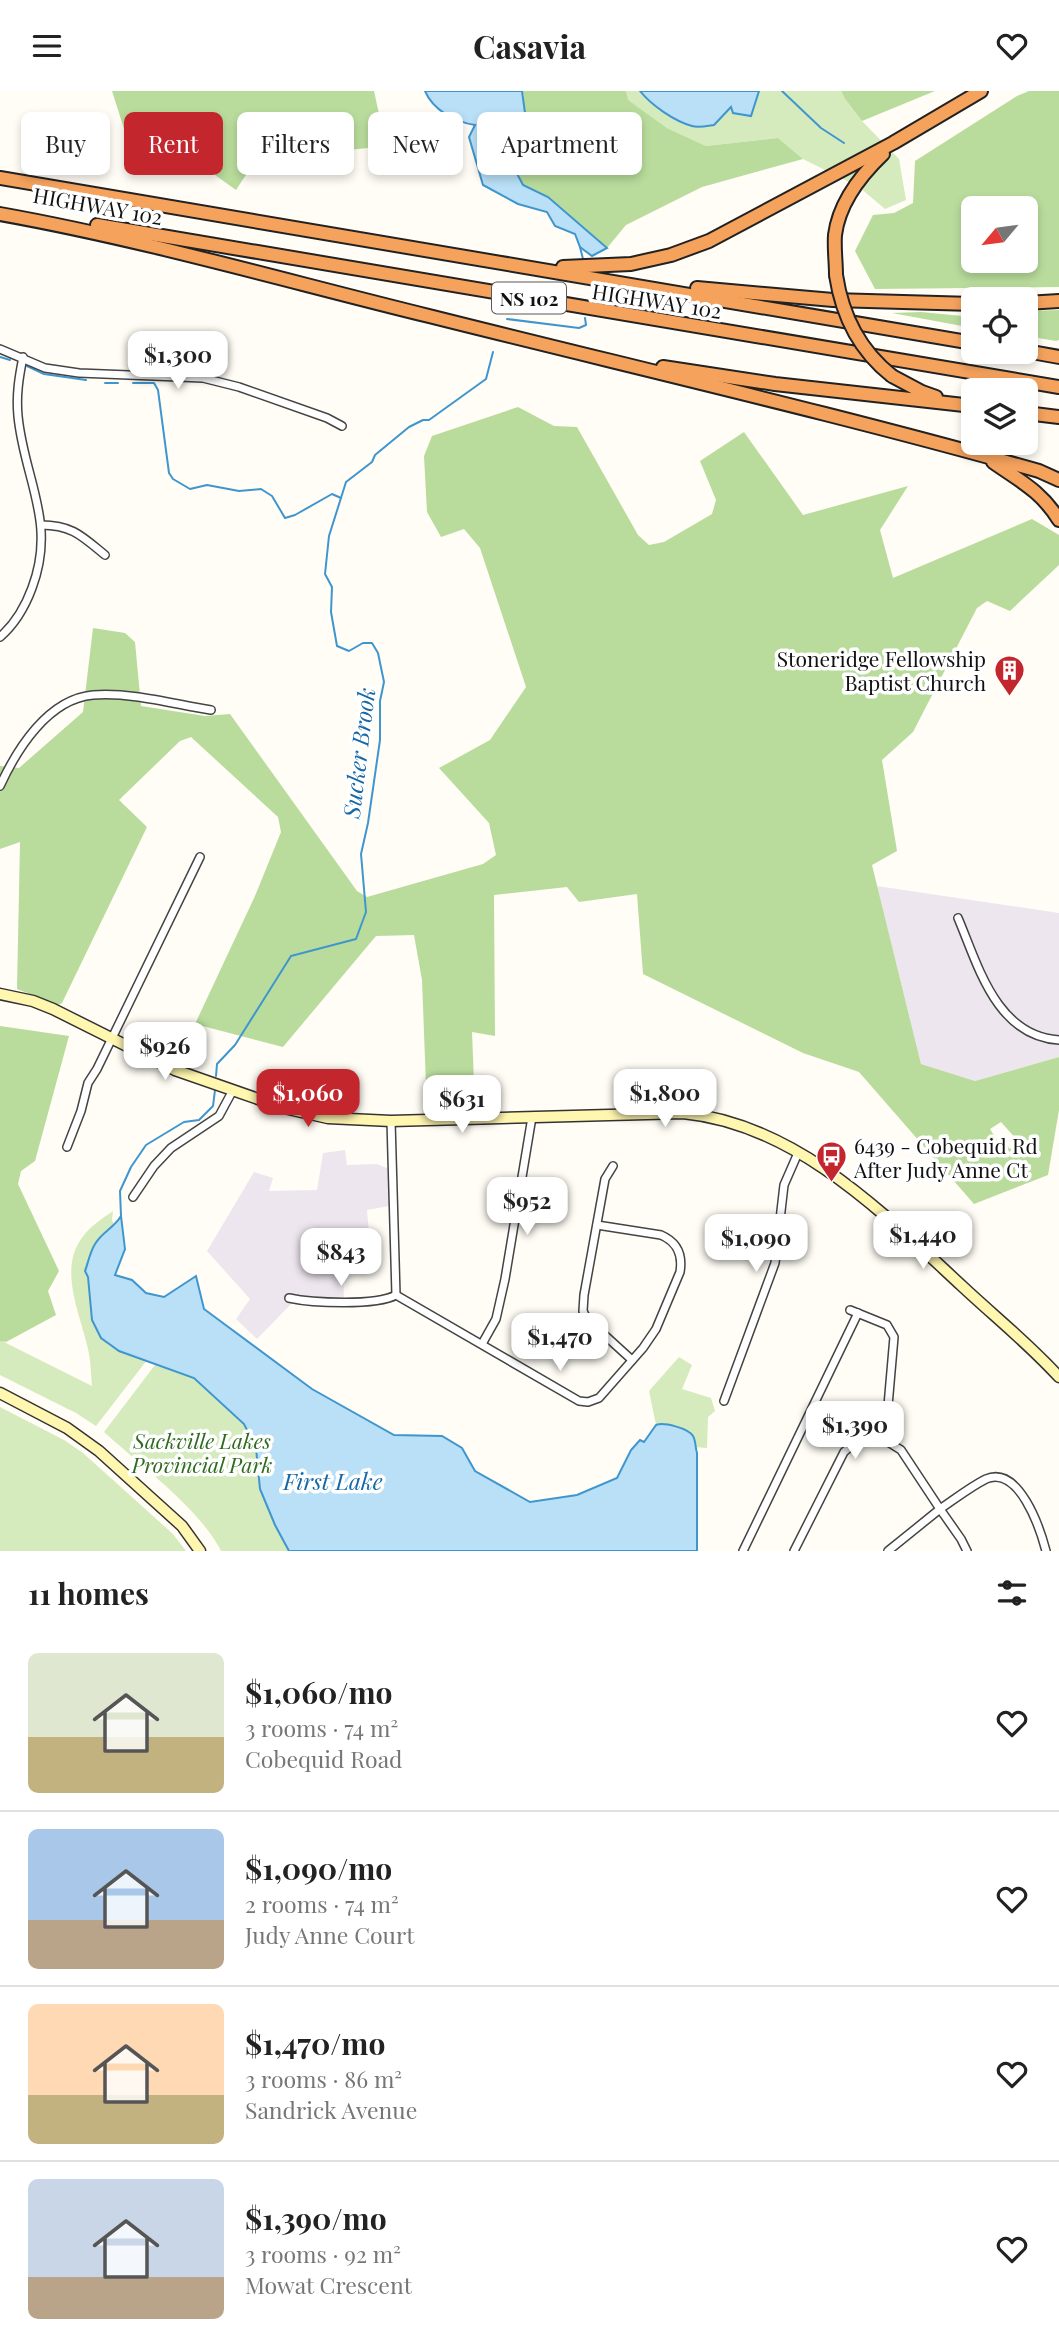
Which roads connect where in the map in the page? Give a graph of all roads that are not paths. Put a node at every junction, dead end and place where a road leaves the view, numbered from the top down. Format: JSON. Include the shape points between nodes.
{"nodes":[{"id":1,"x":981,"y":91,"type":"edge"},
{"id":2,"x":893,"y":143,"type":"junction"},
{"id":3,"x":0,"y":178,"type":"edge"},
{"id":4,"x":0,"y":208,"type":"edge"},
{"id":5,"x":0,"y":214,"type":"edge"},
{"id":6,"x":528,"y":267,"type":"junction"},
{"id":7,"x":616,"y":282,"type":"junction"},
{"id":8,"x":1059,"y":301,"type":"edge"},
{"id":9,"x":1038,"y":302,"type":"edge"},
{"id":10,"x":961,"y":304,"type":"edge"},
{"id":11,"x":961,"y":341,"type":"edge"},
{"id":12,"x":0,"y":349,"type":"edge"},
{"id":13,"x":569,"y":352,"type":"junction"},
{"id":14,"x":1038,"y":353,"type":"edge"},
{"id":15,"x":1059,"y":357,"type":"edge"},
{"id":16,"x":23,"y":358,"type":"junction"},
{"id":17,"x":1059,"y":387,"type":"edge"},
{"id":18,"x":961,"y":402,"type":"edge"},
{"id":19,"x":961,"y":404,"type":"edge"},
{"id":20,"x":1038,"y":414,"type":"edge"},
{"id":21,"x":1059,"y":417,"type":"edge"},
{"id":22,"x":342,"y":426,"type":"dead end"},
{"id":23,"x":985,"y":456,"type":"junction"},
{"id":24,"x":1059,"y":480,"type":"edge"},
{"id":25,"x":1059,"y":520,"type":"edge"},
{"id":26,"x":41,"y":525,"type":"junction"},
{"id":27,"x":105,"y":555,"type":"dead end"},
{"id":28,"x":0,"y":637,"type":"edge"},
{"id":29,"x":211,"y":710,"type":"dead end"},
{"id":30,"x":0,"y":786,"type":"edge"},
{"id":31,"x":200,"y":857,"type":"dead end"},
{"id":32,"x":958,"y":918,"type":"dead end"},
{"id":33,"x":0,"y":994,"type":"edge"},
{"id":34,"x":112,"y":1038,"type":"junction"},
{"id":35,"x":1059,"y":1040,"type":"edge"},
{"id":36,"x":233,"y":1090,"type":"junction"},
{"id":37,"x":532,"y":1117,"type":"junction"},
{"id":38,"x":391,"y":1121,"type":"junction"},
{"id":39,"x":67,"y":1147,"type":"dead end"},
{"id":40,"x":798,"y":1153,"type":"junction"},
{"id":41,"x":613,"y":1166,"type":"dead end"},
{"id":42,"x":133,"y":1197,"type":"dead end"},
{"id":43,"x":597,"y":1225,"type":"junction"},
{"id":44,"x":395,"y":1292,"type":"junction"},
{"id":45,"x":289,"y":1298,"type":"dead end"},
{"id":46,"x":482,"y":1344,"type":"junction"},
{"id":47,"x":632,"y":1360,"type":"junction"},
{"id":48,"x":1059,"y":1377,"type":"edge"},
{"id":49,"x":0,"y":1393,"type":"edge"},
{"id":50,"x":724,"y":1401,"type":"dead end"},
{"id":51,"x":885,"y":1440,"type":"junction"},
{"id":52,"x":940,"y":1509,"type":"junction"},
{"id":53,"x":200,"y":1551,"type":"edge"},
{"id":54,"x":743,"y":1551,"type":"edge"},
{"id":55,"x":794,"y":1551,"type":"edge"},
{"id":56,"x":888,"y":1551,"type":"edge"},
{"id":57,"x":967,"y":1551,"type":"edge"},
{"id":58,"x":1046,"y":1551,"type":"edge"}],
"edges":[{"from":1,"to":2,"type":"highway"},
{"from":2,"to":6,"type":"highway","via":[[757,217],[671,255],[601,267]]},
{"from":2,"to":18,"type":"highway","bridge":true,"via":[[862,175],[846,202],[835,234],[839,293],[852,329],[892,376],[922,392]]},
{"from":3,"to":6,"type":"highway","name":"HIGHWAY 102","number":"NS 102"},
{"from":4,"to":17,"type":"highway","name":"HIGHWAY 102","number":"NS 102"},
{"from":5,"to":13,"type":"highway","via":[[163,248]]},
{"from":6,"to":7,"type":"highway","name":"HIGHWAY 102","number":"NS 102"},
{"from":7,"to":10,"type":"highway","via":[[833,300]]},
{"from":7,"to":11,"type":"highway","name":"HIGHWAY 102","number":"NS 102"},
{"from":8,"to":9,"type":"highway"},
{"from":12,"to":16,"type":"street"},
{"from":13,"to":19,"type":"highway","via":[[775,384]]},
{"from":13,"to":23,"type":"highway"},
{"from":14,"to":15,"type":"highway"},
{"from":16,"to":22,"type":"street","via":[[45,369],[79,373],[203,378]]},
{"from":16,"to":26,"type":"street","via":[[18,418]]},
{"from":20,"to":21,"type":"highway"},
{"from":23,"to":24,"type":"highway"},
{"from":23,"to":25,"type":"highway","via":[[1022,479]]},
{"from":26,"to":27,"type":"street","via":[[69,528]]},
{"from":26,"to":28,"type":"street","via":[[38,573],[24,607]]},
{"from":29,"to":30,"type":"street","via":[[122,696],[91,695],[70,702],[44,719]]},
{"from":31,"to":34,"type":"street"},
{"from":32,"to":35,"type":"street","via":[[998,1005],[1027,1029]]},
{"from":33,"to":34,"type":"main road","via":[[43,1005]]},
{"from":34,"to":36,"type":"main road","via":[[175,1070]]},
{"from":34,"to":39,"type":"street","via":[[90,1077]]},
{"from":36,"to":38,"type":"main road","via":[[328,1118]]},
{"from":36,"to":42,"type":"street","via":[[219,1116],[171,1148]]},
{"from":37,"to":38,"type":"main road"},
{"from":37,"to":40,"type":"main road","via":[[703,1115],[745,1128]]},
{"from":37,"to":46,"type":"street","via":[[506,1279],[496,1319]]},
{"from":38,"to":44,"type":"street"},
{"from":40,"to":48,"type":"main road","via":[[878,1208]]},
{"from":40,"to":50,"type":"street","via":[[785,1185],[775,1263]]},
{"from":41,"to":43,"type":"street","via":[[605,1179]]},
{"from":43,"to":47,"type":"street","via":[[583,1311]]},
{"from":43,"to":47,"type":"street","via":[[661,1235],[676,1244],[680,1253],[680,1272],[656,1329]]},
{"from":44,"to":45,"type":"street","via":[[389,1299],[374,1300],[310,1303]]},
{"from":44,"to":46,"type":"street"},
{"from":46,"to":47,"type":"street","via":[[583,1402],[599,1398]]},
{"from":49,"to":53,"type":"main road","via":[[93,1445],[182,1525]]},
{"from":51,"to":52,"type":"street","via":[[906,1457]]},
{"from":51,"to":54,"type":"street","via":[[894,1337],[887,1325],[854,1311]]},
{"from":51,"to":55,"type":"street","via":[[868,1439],[844,1452]]},
{"from":52,"to":56,"type":"street"},
{"from":52,"to":57,"type":"street"},
{"from":52,"to":58,"type":"street","via":[[988,1479],[1000,1477],[1012,1483],[1031,1508]]}]}
